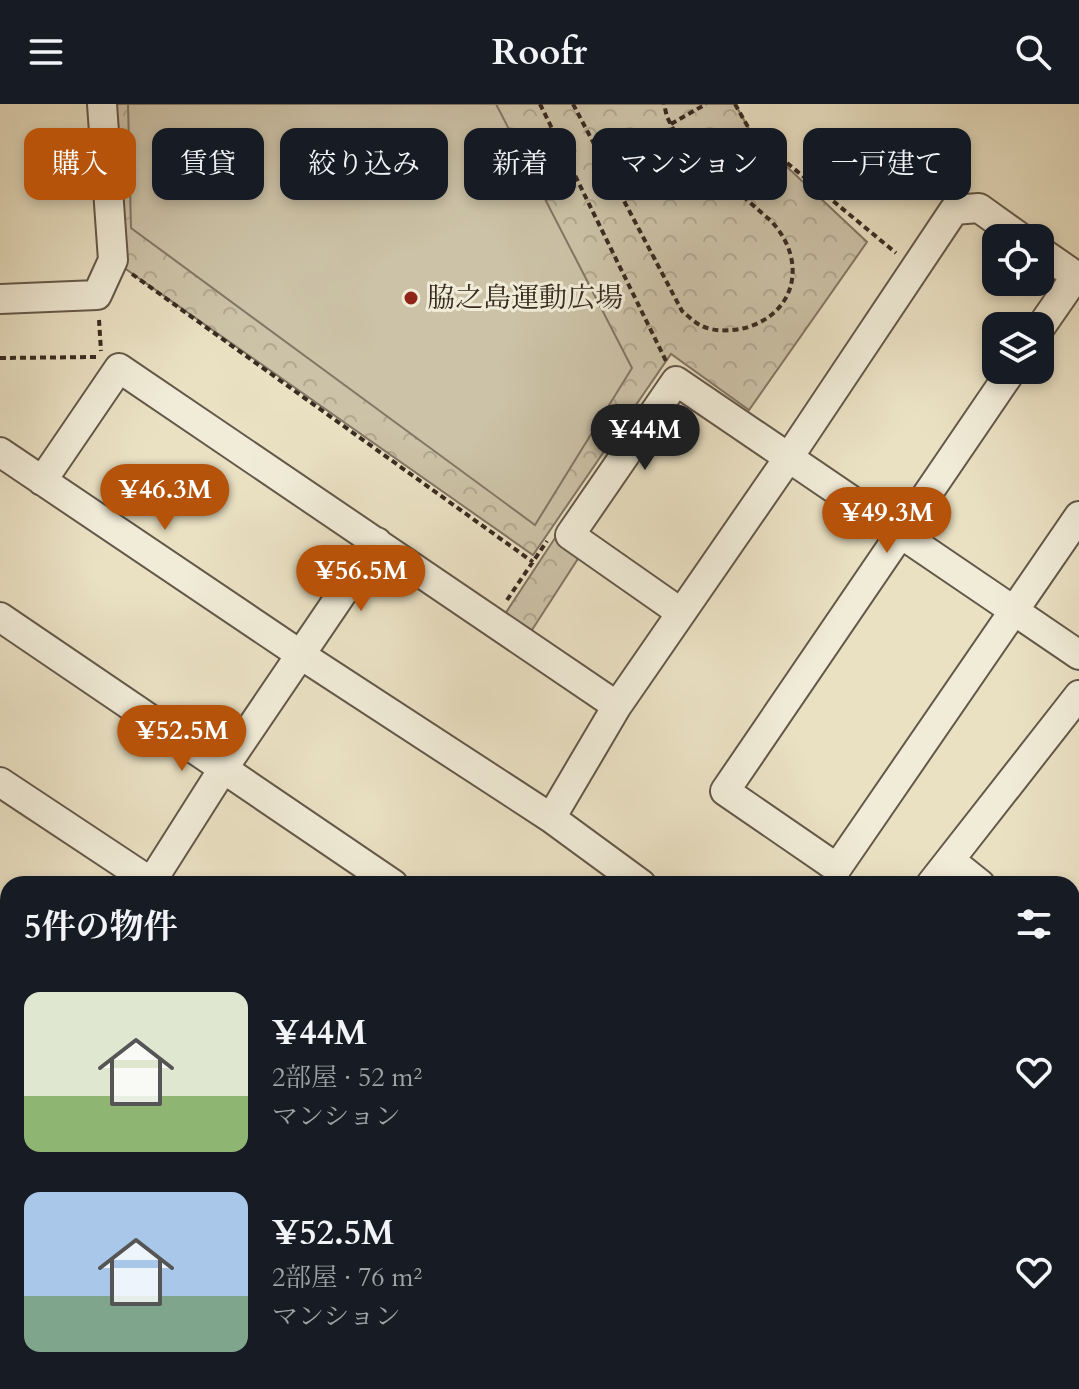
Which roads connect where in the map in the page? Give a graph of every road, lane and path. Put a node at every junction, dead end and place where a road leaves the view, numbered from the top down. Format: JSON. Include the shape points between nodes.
{"nodes":[{"id":1,"x":102,"y":104,"type":"edge"},
{"id":2,"x":540,"y":104,"type":"edge"},
{"id":3,"x":573,"y":104,"type":"edge"},
{"id":4,"x":664,"y":104,"type":"edge"},
{"id":5,"x":706,"y":104,"type":"edge"},
{"id":6,"x":735,"y":104,"type":"edge"},
{"id":7,"x":671,"y":124,"type":"junction"},
{"id":8,"x":1001,"y":224,"type":"edge"},
{"id":9,"x":113,"y":260,"type":"junction"},
{"id":10,"x":1054,"y":261,"type":"edge"},
{"id":11,"x":914,"y":268,"type":"junction"},
{"id":12,"x":1077,"y":277,"type":"edge"},
{"id":13,"x":97,"y":295,"type":"junction"},
{"id":14,"x":0,"y":299,"type":"edge"},
{"id":15,"x":1052,"y":312,"type":"edge"},
{"id":16,"x":0,"y":358,"type":"edge"},
{"id":17,"x":676,"y":381,"type":"junction"},
{"id":18,"x":1002,"y":384,"type":"edge"},
{"id":19,"x":0,"y":452,"type":"edge"},
{"id":20,"x":789,"y":457,"type":"junction"},
{"id":21,"x":42,"y":481,"type":"junction"},
{"id":22,"x":1079,"y":516,"type":"edge"},
{"id":23,"x":901,"y":533,"type":"junction"},
{"id":24,"x":570,"y":535,"type":"junction"},
{"id":25,"x":377,"y":542,"type":"junction"},
{"id":26,"x":533,"y":562,"type":"junction"},
{"id":27,"x":680,"y":612,"type":"junction"},
{"id":28,"x":1014,"y":612,"type":"junction"},
{"id":29,"x":0,"y":617,"type":"edge"},
{"id":30,"x":492,"y":622,"type":"junction"},
{"id":31,"x":301,"y":655,"type":"junction"},
{"id":32,"x":1079,"y":655,"type":"edge"},
{"id":33,"x":1079,"y":695,"type":"edge"},
{"id":34,"x":617,"y":706,"type":"junction"},
{"id":35,"x":223,"y":769,"type":"junction"},
{"id":36,"x":0,"y":782,"type":"edge"},
{"id":37,"x":551,"y":818,"type":"junction"},
{"id":38,"x":950,"y":860,"type":"junction"},
{"id":39,"x":141,"y":876,"type":"edge"},
{"id":40,"x":156,"y":876,"type":"edge"},
{"id":41,"x":381,"y":876,"type":"edge"},
{"id":42,"x":630,"y":876,"type":"edge"},
{"id":43,"x":937,"y":876,"type":"edge"},
{"id":44,"x":970,"y":876,"type":"edge"}],
"edges":[{"from":1,"to":9,"type":"street"},
{"from":2,"to":17,"type":"path"},
{"from":3,"to":7,"type":"path","via":[[682,311],[703,327],[731,331],[755,325],[777,312],[791,291],[789,250],[781,232],[679,140]]},
{"from":4,"to":7,"type":"path"},
{"from":5,"to":7,"type":"path"},
{"from":6,"to":11,"type":"path","via":[[752,134]]},
{"from":8,"to":11,"type":"street","via":[[979,208],[954,210]]},
{"from":9,"to":13,"type":"street"},
{"from":9,"to":26,"type":"path"},
{"from":10,"to":12,"type":"street"},
{"from":11,"to":20,"type":"street"},
{"from":12,"to":15,"type":"street"},
{"from":13,"to":14,"type":"street"},
{"from":13,"to":16,"type":"path","via":[[102,357]]},
{"from":17,"to":20,"type":"street"},
{"from":17,"to":24,"type":"street"},
{"from":18,"to":23,"type":"street"},
{"from":19,"to":21,"type":"street"},
{"from":20,"to":23,"type":"street"},
{"from":20,"to":27,"type":"street"},
{"from":21,"to":25,"type":"street","via":[[119,368]]},
{"from":21,"to":31,"type":"street"},
{"from":22,"to":28,"type":"street"},
{"from":23,"to":28,"type":"street"},
{"from":23,"to":28,"type":"street","via":[[725,791],[837,868]]},
{"from":24,"to":26,"type":"path","via":[[558,526]]},
{"from":24,"to":27,"type":"street"},
{"from":25,"to":30,"type":"street"},
{"from":25,"to":31,"type":"street"},
{"from":26,"to":30,"type":"path"},
{"from":27,"to":34,"type":"street"},
{"from":28,"to":32,"type":"street"},
{"from":29,"to":35,"type":"street"},
{"from":30,"to":34,"type":"street"},
{"from":31,"to":35,"type":"street"},
{"from":31,"to":37,"type":"street"},
{"from":33,"to":38,"type":"street"},
{"from":34,"to":37,"type":"street"},
{"from":35,"to":40,"type":"street"},
{"from":35,"to":41,"type":"street"},
{"from":36,"to":39,"type":"street"},
{"from":37,"to":42,"type":"street"},
{"from":38,"to":43,"type":"street"},
{"from":38,"to":44,"type":"street"}]}
